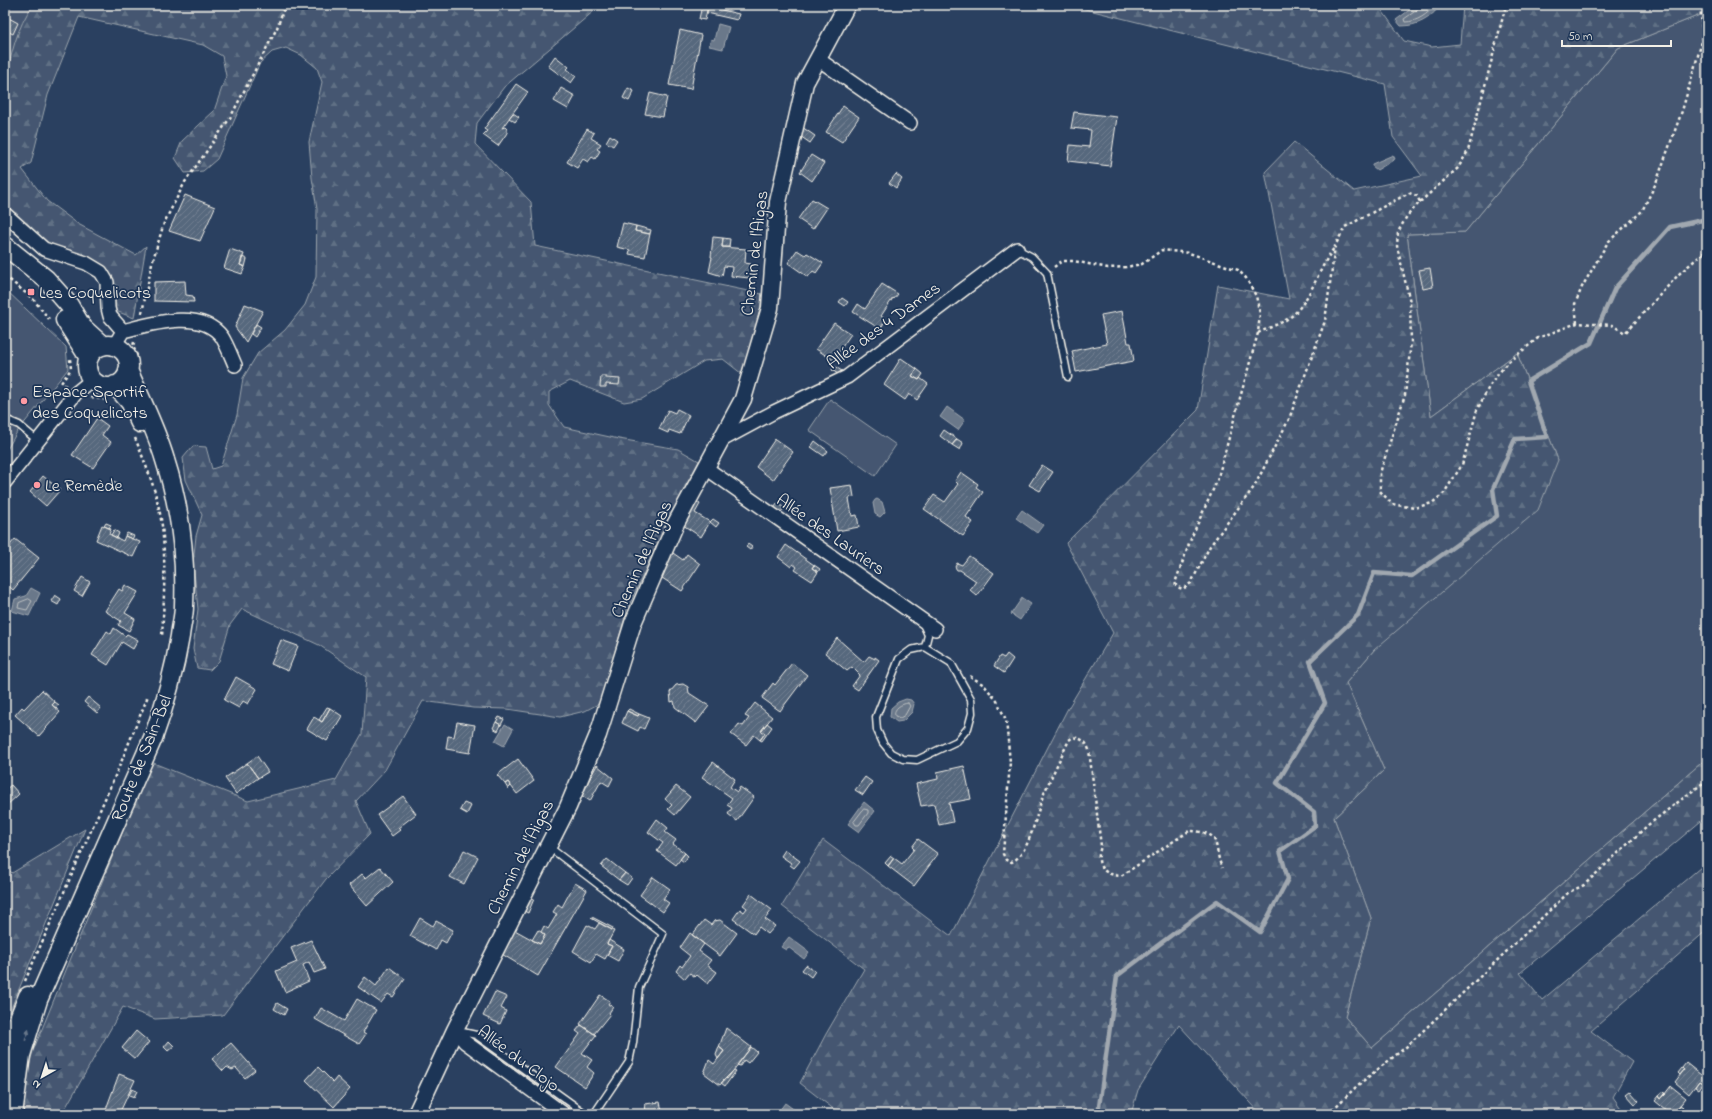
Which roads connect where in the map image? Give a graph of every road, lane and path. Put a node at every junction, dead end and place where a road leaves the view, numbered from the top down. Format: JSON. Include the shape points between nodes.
{"nodes":[{"id":1,"x":284,"y":5,"type":"edge"},
{"id":2,"x":847,"y":5,"type":"edge"},
{"id":3,"x":1506,"y":5,"type":"edge"},
{"id":4,"x":1700,"y":5,"type":"edge"},
{"id":5,"x":818,"y":59,"type":"junction"},
{"id":6,"x":910,"y":123,"type":"dead end"},
{"id":7,"x":1420,"y":202,"type":"junction"},
{"id":8,"x":5,"y":214,"type":"edge"},
{"id":9,"x":5,"y":246,"type":"edge"},
{"id":10,"x":1335,"y":246,"type":"junction"},
{"id":11,"x":1017,"y":249,"type":"joint"},
{"id":12,"x":1707,"y":250,"type":"edge"},
{"id":13,"x":5,"y":259,"type":"edge"},
{"id":14,"x":1047,"y":273,"type":"junction"},
{"id":15,"x":5,"y":276,"type":"edge"},
{"id":16,"x":35,"y":295,"type":"dead end"},
{"id":17,"x":33,"y":299,"type":"junction"},
{"id":18,"x":51,"y":321,"type":"dead end"},
{"id":19,"x":1577,"y":323,"type":"junction"},
{"id":20,"x":139,"y":327,"type":"junction"},
{"id":21,"x":1258,"y":333,"type":"junction"},
{"id":22,"x":113,"y":341,"type":"junction"},
{"id":23,"x":70,"y":357,"type":"dead end"},
{"id":24,"x":89,"y":358,"type":"junction"},
{"id":25,"x":235,"y":365,"type":"dead end"},
{"id":26,"x":128,"y":370,"type":"junction"},
{"id":27,"x":1068,"y":377,"type":"dead end"},
{"id":28,"x":92,"y":380,"type":"junction"},
{"id":29,"x":69,"y":389,"type":"dead end"},
{"id":30,"x":112,"y":393,"type":"junction"},
{"id":31,"x":87,"y":397,"type":"dead end"},
{"id":32,"x":5,"y":419,"type":"edge"},
{"id":33,"x":133,"y":432,"type":"dead end"},
{"id":34,"x":38,"y":441,"type":"junction"},
{"id":35,"x":720,"y":441,"type":"junction"},
{"id":36,"x":706,"y":468,"type":"junction"},
{"id":37,"x":5,"y":482,"type":"edge"},
{"id":38,"x":921,"y":619,"type":"junction"},
{"id":39,"x":935,"y":629,"type":"dead end"},
{"id":40,"x":162,"y":644,"type":"dead end"},
{"id":41,"x":925,"y":647,"type":"junction"},
{"id":42,"x":951,"y":663,"type":"junction"},
{"id":43,"x":150,"y":689,"type":"dead end"},
{"id":44,"x":1707,"y":780,"type":"edge"},
{"id":45,"x":548,"y":846,"type":"junction"},
{"id":46,"x":1222,"y":868,"type":"dead end"},
{"id":47,"x":22,"y":988,"type":"dead end"},
{"id":48,"x":455,"y":1030,"type":"junction"},
{"id":49,"x":5,"y":1083,"type":"edge"},
{"id":50,"x":13,"y":1114,"type":"edge"},
{"id":51,"x":416,"y":1114,"type":"edge"},
{"id":52,"x":564,"y":1114,"type":"edge"},
{"id":53,"x":586,"y":1114,"type":"edge"},
{"id":54,"x":594,"y":1114,"type":"edge"},
{"id":55,"x":1328,"y":1114,"type":"edge"}],
"edges":[{"from":1,"to":20,"type":"path","via":[[277,28],[230,118],[185,182],[164,223],[152,263]]},
{"from":2,"to":5,"type":"street","name":"Chemin de l'Aigas"},
{"from":3,"to":7,"type":"path","via":[[1468,151],[1458,168]]},
{"from":4,"to":19,"type":"path","via":[[1703,38],[1682,111],[1656,183],[1642,211],[1608,242],[1582,287],[1575,304]]},
{"from":5,"to":6,"type":"street"},
{"from":5,"to":35,"type":"street","name":"Chemin de l'Aigas","via":[[805,83],[778,202],[770,308],[743,398]]},
{"from":7,"to":10,"type":"path","via":[[1417,196],[1409,193],[1345,227]]},
{"from":7,"to":19,"type":"path","via":[[1407,216],[1398,232],[1397,246],[1410,302],[1411,342],[1406,395],[1380,473],[1380,491],[1392,504],[1414,508],[1432,503],[1444,493],[1462,465],[1477,410],[1490,385],[1506,364],[1538,338]]},
{"from":8,"to":22,"type":"street","via":[[44,249],[86,263],[101,272],[107,282]]},
{"from":9,"to":22,"type":"main road","via":[[46,279],[69,305],[82,327]]},
{"from":10,"to":21,"type":"path","via":[[1294,314]]},
{"from":10,"to":21,"type":"path","via":[[1325,321],[1289,419],[1254,487],[1210,546],[1190,583],[1183,589],[1175,583],[1192,536],[1218,481]]},
{"from":11,"to":14,"type":"lane","via":[[1032,257]]},
{"from":11,"to":35,"type":"street","name":"Allée des 4 Dames","via":[[847,377]]},
{"from":12,"to":19,"type":"path","via":[[1680,273],[1626,333],[1612,325]]},
{"from":13,"to":24,"type":"main road","via":[[45,292]]},
{"from":14,"to":21,"type":"path","via":[[1062,261],[1108,268],[1126,267],[1142,264],[1162,250],[1189,253],[1238,270],[1246,278],[1256,296],[1259,308]]},
{"from":14,"to":27,"type":"lane"},
{"from":15,"to":17,"type":"path"},
{"from":16,"to":17,"type":"path"},
{"from":17,"to":18,"type":"path"},
{"from":20,"to":22,"type":"street"},
{"from":20,"to":25,"type":"street","via":[[184,320],[207,325],[221,336]]},
{"from":22,"to":24,"type":"main road","via":[[94,350]]},
{"from":22,"to":26,"type":"main road","via":[[125,355]]},
{"from":23,"to":29,"type":"path","via":[[71,369],[61,383]]},
{"from":24,"to":28,"type":"main road","via":[[87,369]]},
{"from":26,"to":30,"type":"main road"},
{"from":50,"to":26,"type":"main road","name":"Route de Sain-Bel","one_way":true,"via":[[21,1055],[38,1000],[153,738],[166,702],[182,622],[184,556],[174,491],[154,429]]},
{"from":28,"to":30,"type":"main road","via":[[106,386]]},
{"from":28,"to":34,"type":"street","via":[[76,394]]},
{"from":30,"to":31,"type":"path"},
{"from":30,"to":49,"type":"main road","name":"Route de Sain-Bel","via":[[130,402],[160,478],[168,520],[173,604],[168,653],[146,729],[16,1028]]},
{"from":32,"to":34,"type":"lane","via":[[19,425]]},
{"from":33,"to":40,"type":"path","via":[[149,473],[162,526],[165,581]]},
{"from":34,"to":37,"type":"street"},
{"from":35,"to":36,"type":"street","name":"Chemin de l'Aigas"},
{"from":36,"to":38,"type":"street","name":"Allée des Lauriers"},
{"from":36,"to":45,"type":"street","name":"Chemin de l'Aigas","via":[[676,523],[633,623],[598,735],[568,807]]},
{"from":38,"to":39,"type":"street","name":"Allée des Lauriers"},
{"from":38,"to":41,"type":"lane","via":[[928,635]]},
{"from":41,"to":42,"type":"lane"},
{"from":41,"to":42,"type":"lane","via":[[911,650],[899,659],[876,718],[877,730],[883,743],[891,753],[903,760],[917,760],[957,741],[968,728],[972,713],[971,699]]},
{"from":42,"to":46,"type":"path","via":[[984,685],[997,701],[1006,720],[1010,762],[1003,854],[1006,860],[1017,860],[1026,845],[1042,798],[1069,740],[1074,738],[1081,739],[1089,750],[1101,846],[1098,860],[1104,870],[1111,875],[1121,876],[1189,831],[1213,836],[1218,845],[1218,858]]},
{"from":43,"to":47,"type":"path","name":"Route de Sain-Bel","via":[[144,710]]},
{"from":44,"to":55,"type":"path","via":[[1648,825],[1584,885],[1569,892],[1406,1047],[1358,1085]]},
{"from":45,"to":48,"type":"street","name":"Chemin de l'Aigas"},
{"from":45,"to":54,"type":"lane","via":[[663,934],[639,987],[629,1062]]},
{"from":48,"to":51,"type":"street","name":"Chemin de l'Aigas"},
{"from":48,"to":52,"type":"street","name":"Allée du Clojo","via":[[465,1042]]},
{"from":48,"to":53,"type":"lane","via":[[476,1035]]}]}
